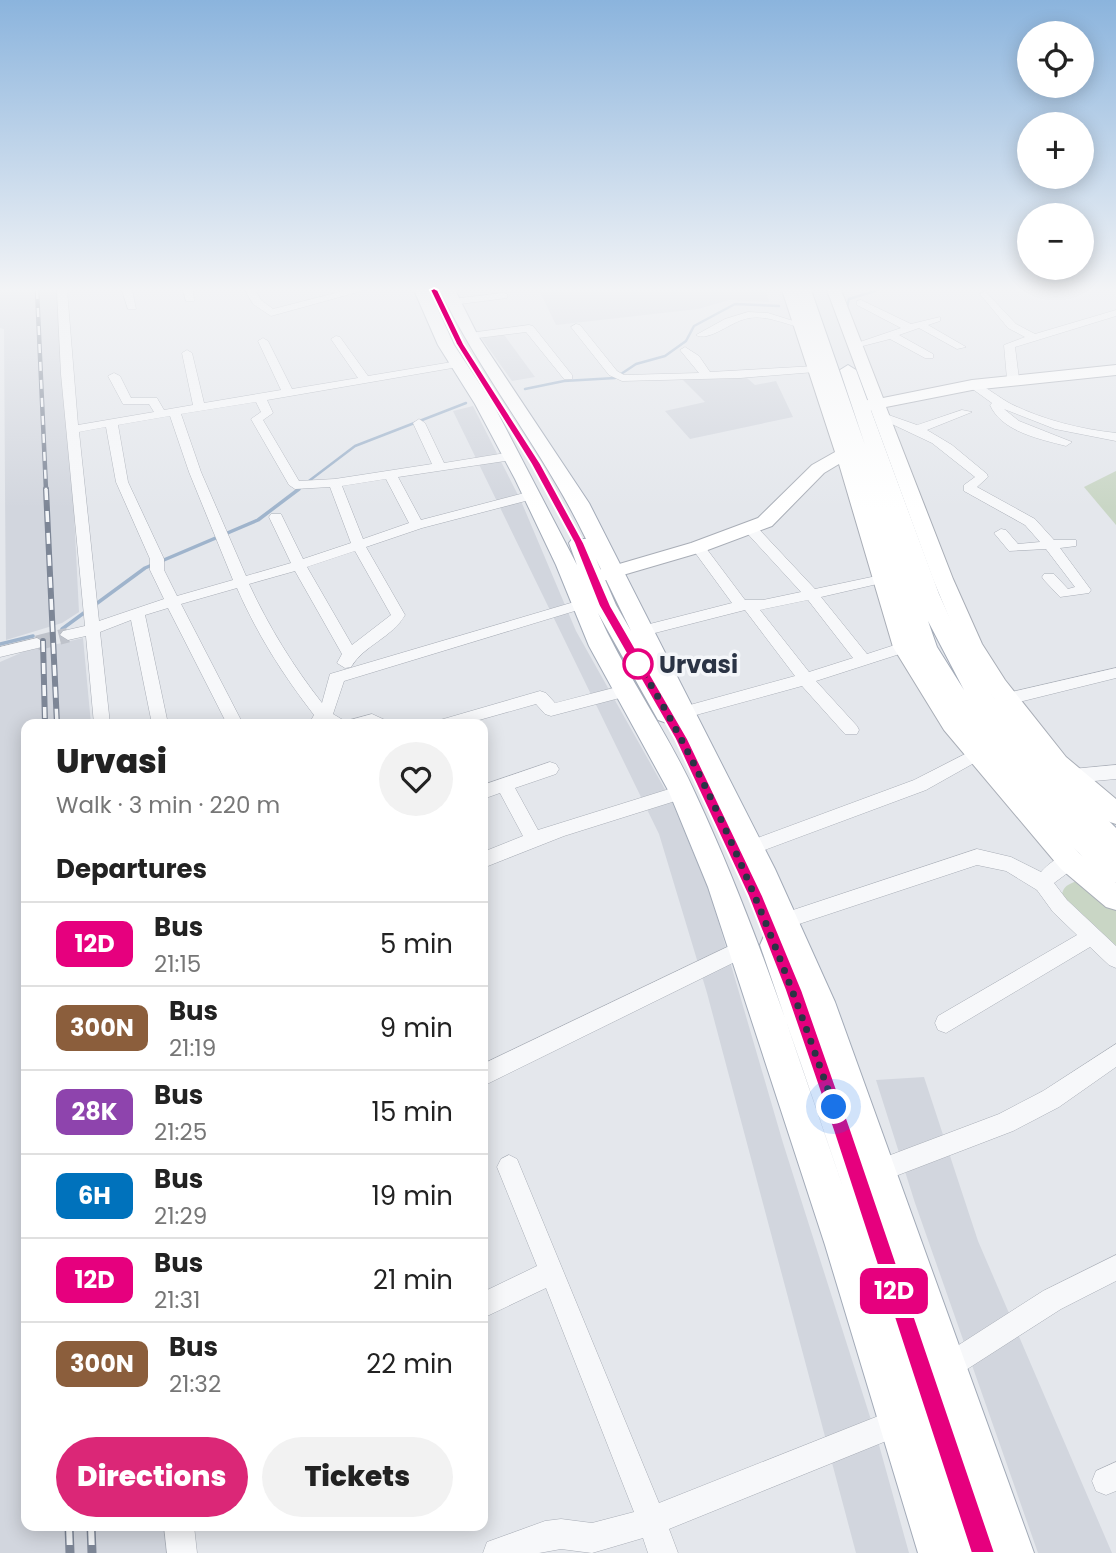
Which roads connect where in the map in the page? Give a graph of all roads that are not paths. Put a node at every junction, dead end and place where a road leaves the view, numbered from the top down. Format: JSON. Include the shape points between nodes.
{"nodes":[{"id":1,"x":68,"y":362,"type":"edge"},
{"id":2,"x":189,"y":362,"type":"edge"},
{"id":3,"x":273,"y":362,"type":"edge"},
{"id":4,"x":353,"y":362,"type":"edge"},
{"id":5,"x":472,"y":362,"type":"edge"},
{"id":6,"x":487,"y":362,"type":"edge"},
{"id":7,"x":556,"y":362,"type":"edge"},
{"id":8,"x":607,"y":362,"type":"edge"},
{"id":9,"x":698,"y":362,"type":"edge"},
{"id":10,"x":813,"y":362,"type":"edge"},
{"id":11,"x":837,"y":362,"type":"edge"},
{"id":12,"x":844,"y":362,"type":"edge"},
{"id":13,"x":856,"y":362,"type":"edge"},
{"id":14,"x":1011,"y":362,"type":"edge"},
{"id":15,"x":458,"y":364,"type":"joint"},
{"id":16,"x":815,"y":369,"type":"junction"},
{"id":17,"x":1116,"y":370,"type":"edge"},
{"id":18,"x":114,"y":376,"type":"dead end"},
{"id":19,"x":707,"y":376,"type":"junction"},
{"id":20,"x":568,"y":377,"type":"dead end"},
{"id":21,"x":364,"y":378,"type":"junction"},
{"id":22,"x":1013,"y":379,"type":"junction"},
{"id":23,"x":973,"y":384,"type":"junction"},
{"id":24,"x":287,"y":391,"type":"junction"},
{"id":25,"x":260,"y":397,"type":"junction"},
{"id":26,"x":998,"y":402,"type":"junction"},
{"id":27,"x":199,"y":406,"type":"junction"},
{"id":28,"x":859,"y":408,"type":"junction"},
{"id":29,"x":174,"y":411,"type":"junction"},
{"id":30,"x":966,"y":412,"type":"dead end"},
{"id":31,"x":160,"y":413,"type":"junction"},
{"id":32,"x":111,"y":421,"type":"junction"},
{"id":33,"x":419,"y":423,"type":"dead end"},
{"id":34,"x":73,"y":429,"type":"junction"},
{"id":35,"x":918,"y":429,"type":"junction"},
{"id":36,"x":1116,"y":437,"type":"edge"},
{"id":37,"x":1066,"y":442,"type":"dead end"},
{"id":38,"x":512,"y":456,"type":"junction"},
{"id":39,"x":838,"y":457,"type":"junction"},
{"id":40,"x":440,"y":467,"type":"junction"},
{"id":41,"x":390,"y":474,"type":"junction"},
{"id":42,"x":334,"y":483,"type":"junction"},
{"id":43,"x":532,"y":495,"type":"junction"},
{"id":44,"x":276,"y":517,"type":"dead end"},
{"id":45,"x":417,"y":526,"type":"junction"},
{"id":46,"x":751,"y":529,"type":"junction"},
{"id":47,"x":1001,"y":533,"type":"dead end"},
{"id":48,"x":1070,"y":542,"type":"dead end"},
{"id":49,"x":1050,"y":544,"type":"junction"},
{"id":50,"x":359,"y":546,"type":"junction"},
{"id":51,"x":698,"y":547,"type":"junction"},
{"id":52,"x":299,"y":565,"type":"junction"},
{"id":53,"x":1049,"y":578,"type":"dead end"},
{"id":54,"x":881,"y":579,"type":"junction"},
{"id":55,"x":242,"y":582,"type":"junction"},
{"id":56,"x":593,"y":587,"type":"junction"},
{"id":57,"x":811,"y":594,"type":"junction"},
{"id":58,"x":174,"y":602,"type":"junction"},
{"id":59,"x":745,"y":605,"type":"junction"},
{"id":60,"x":136,"y":612,"type":"junction"},
{"id":61,"x":94,"y":629,"type":"junction"},
{"id":62,"x":643,"y":631,"type":"junction"},
{"id":63,"x":68,"y":635,"type":"tunnel mouth"},
{"id":64,"x":37,"y":643,"type":"tunnel mouth"},
{"id":65,"x":938,"y":646,"type":"junction"},
{"id":66,"x":0,"y":652,"type":"edge"},
{"id":67,"x":350,"y":654,"type":"junction"},
{"id":68,"x":864,"y":661,"type":"junction"},
{"id":69,"x":1116,"y":673,"type":"edge"},
{"id":70,"x":336,"y":678,"type":"junction"},
{"id":71,"x":805,"y":679,"type":"junction"},
{"id":72,"x":625,"y":691,"type":"junction"},
{"id":73,"x":1007,"y":699,"type":"junction"},
{"id":74,"x":685,"y":712,"type":"junction"},
{"id":75,"x":102,"y":719,"type":"edge"},
{"id":76,"x":159,"y":719,"type":"edge"},
{"id":77,"x":232,"y":719,"type":"edge"},
{"id":78,"x":323,"y":719,"type":"edge"},
{"id":79,"x":326,"y":719,"type":"edge"},
{"id":80,"x":463,"y":719,"type":"edge"},
{"id":81,"x":851,"y":730,"type":"dead end"},
{"id":82,"x":977,"y":754,"type":"junction"},
{"id":83,"x":550,"y":769,"type":"dead end"},
{"id":84,"x":1116,"y":772,"type":"edge"},
{"id":85,"x":1072,"y":776,"type":"junction"},
{"id":86,"x":505,"y":785,"type":"junction"},
{"id":87,"x":488,"y":790,"type":"edge"},
{"id":88,"x":682,"y":792,"type":"junction"},
{"id":89,"x":1116,"y":814,"type":"edge"},
{"id":90,"x":534,"y":840,"type":"junction"},
{"id":91,"x":1116,"y":845,"type":"edge"},
{"id":92,"x":751,"y":848,"type":"junction"},
{"id":93,"x":488,"y":858,"type":"edge"},
{"id":94,"x":1070,"y":861,"type":"junction"},
{"id":95,"x":1116,"y":871,"type":"edge"},
{"id":96,"x":1044,"y":884,"type":"junction"},
{"id":97,"x":1116,"y":899,"type":"edge"},
{"id":98,"x":784,"y":920,"type":"junction"},
{"id":99,"x":1092,"y":936,"type":"junction"},
{"id":100,"x":744,"y":948,"type":"junction"},
{"id":101,"x":1116,"y":959,"type":"edge"},
{"id":102,"x":946,"y":1023,"type":"dead end"},
{"id":103,"x":1116,"y":1054,"type":"edge"},
{"id":104,"x":488,"y":1073,"type":"edge"},
{"id":105,"x":509,"y":1167,"type":"dead end"},
{"id":106,"x":880,"y":1170,"type":"junction"},
{"id":107,"x":552,"y":1272,"type":"junction"},
{"id":108,"x":1114,"y":1274,"type":"edge"},
{"id":109,"x":488,"y":1304,"type":"edge"},
{"id":110,"x":948,"y":1366,"type":"junction"},
{"id":111,"x":901,"y":1421,"type":"junction"},
{"id":112,"x":652,"y":1521,"type":"junction"},
{"id":113,"x":180,"y":1531,"type":"edge"},
{"id":114,"x":182,"y":1553,"type":"edge"},
{"id":115,"x":498,"y":1553,"type":"edge"},
{"id":116,"x":663,"y":1553,"type":"edge"},
{"id":117,"x":940,"y":1553,"type":"edge"},
{"id":118,"x":983,"y":1553,"type":"edge"},
{"id":119,"x":1012,"y":1553,"type":"edge"}],
"edges":[{"from":1,"to":34,"type":"street"},
{"from":2,"to":27,"type":"street"},
{"from":3,"to":24,"type":"street"},
{"from":4,"to":21,"type":"street"},
{"from":5,"to":56,"type":"main road","via":[[536,464]]},
{"from":6,"to":56,"type":"main road","via":[[565,481]]},
{"from":7,"to":20,"type":"street"},
{"from":8,"to":19,"type":"street","via":[[619,376]]},
{"from":9,"to":19,"type":"street"},
{"from":10,"to":16,"type":"street"},
{"from":11,"to":28,"type":"main road"},
{"from":12,"to":28,"type":"main road"},
{"from":13,"to":28,"type":"street"},
{"from":14,"to":22,"type":"street"},
{"from":15,"to":21,"type":"street"},
{"from":15,"to":38,"type":"main road"},
{"from":16,"to":19,"type":"street"},
{"from":16,"to":28,"type":"street"},
{"from":17,"to":22,"type":"street"},
{"from":18,"to":31,"type":"street","via":[[127,402],[153,400]]},
{"from":21,"to":24,"type":"street"},
{"from":22,"to":23,"type":"street"},
{"from":23,"to":26,"type":"street"},
{"from":23,"to":28,"type":"street"},
{"from":24,"to":25,"type":"street"},
{"from":25,"to":27,"type":"street"},
{"from":25,"to":42,"type":"street","via":[[267,413],[257,419],[268,442],[302,486]]},
{"from":26,"to":36,"type":"street","via":[[1070,431]]},
{"from":26,"to":37,"type":"street","via":[[995,408],[999,413],[1020,426]]},
{"from":27,"to":29,"type":"street"},
{"from":28,"to":35,"type":"street"},
{"from":28,"to":39,"type":"street"},
{"from":28,"to":65,"type":"main road"},
{"from":28,"to":65,"type":"street","via":[[943,579]]},
{"from":29,"to":31,"type":"street"},
{"from":29,"to":55,"type":"street"},
{"from":30,"to":35,"type":"street"},
{"from":31,"to":32,"type":"street"},
{"from":32,"to":34,"type":"street"},
{"from":32,"to":58,"type":"street","via":[[122,482]]},
{"from":33,"to":40,"type":"street"},
{"from":34,"to":61,"type":"street"},
{"from":35,"to":49,"type":"street","via":[[960,454],[979,475],[969,488],[1026,519]]},
{"from":38,"to":40,"type":"street"},
{"from":38,"to":43,"type":"main road"},
{"from":39,"to":46,"type":"street","via":[[818,469],[775,516]]},
{"from":39,"to":54,"type":"street"},
{"from":40,"to":41,"type":"street"},
{"from":41,"to":42,"type":"street"},
{"from":41,"to":45,"type":"street"},
{"from":42,"to":50,"type":"street"},
{"from":43,"to":45,"type":"street"},
{"from":43,"to":56,"type":"main road"},
{"from":44,"to":52,"type":"street"},
{"from":45,"to":50,"type":"street"},
{"from":46,"to":51,"type":"street"},
{"from":46,"to":57,"type":"street"},
{"from":47,"to":49,"type":"street","via":[[1014,548]]},
{"from":48,"to":49,"type":"street"},
{"from":49,"to":53,"type":"street","via":[[1084,590],[1065,594]]},
{"from":50,"to":52,"type":"street"},
{"from":50,"to":67,"type":"street","via":[[398,619]]},
{"from":51,"to":56,"type":"street"},
{"from":51,"to":59,"type":"street"},
{"from":52,"to":55,"type":"street"},
{"from":52,"to":67,"type":"street"},
{"from":54,"to":57,"type":"street"},
{"from":54,"to":65,"type":"street"},
{"from":55,"to":58,"type":"street"},
{"from":55,"to":78,"type":"street","via":[[261,625]]},
{"from":56,"to":62,"type":"main road"},
{"from":56,"to":70,"type":"street"},
{"from":56,"to":72,"type":"main road"},
{"from":56,"to":118,"type":"main road","via":[[717,810],[789,978]]},
{"from":57,"to":59,"type":"street"},
{"from":57,"to":68,"type":"street"},
{"from":58,"to":60,"type":"street"},
{"from":58,"to":77,"type":"street"},
{"from":59,"to":62,"type":"street"},
{"from":59,"to":71,"type":"street"},
{"from":60,"to":61,"type":"street"},
{"from":60,"to":76,"type":"street"},
{"from":61,"to":63,"type":"street"},
{"from":61,"to":75,"type":"street"},
{"from":62,"to":74,"type":"main road"},
{"from":64,"to":66,"type":"street"},
{"from":65,"to":68,"type":"street"},
{"from":65,"to":73,"type":"street"},
{"from":65,"to":82,"type":"street","via":[[952,724]]},
{"from":65,"to":91,"type":"main road","via":[[1029,760],[1071,806]]},
{"from":65,"to":95,"type":"main road","via":[[939,673],[1009,770]]},
{"from":67,"to":70,"type":"street"},
{"from":68,"to":71,"type":"street"},
{"from":69,"to":73,"type":"street"},
{"from":70,"to":79,"type":"street"},
{"from":71,"to":74,"type":"street"},
{"from":71,"to":81,"type":"street"},
{"from":72,"to":80,"type":"street","via":[[551,710],[540,697]]},
{"from":72,"to":88,"type":"main road"},
{"from":73,"to":85,"type":"street"},
{"from":74,"to":92,"type":"main road"},
{"from":82,"to":92,"type":"street","via":[[920,785]]},
{"from":82,"to":94,"type":"street"},
{"from":83,"to":86,"type":"street"},
{"from":84,"to":85,"type":"street"},
{"from":85,"to":89,"type":"street"},
{"from":86,"to":87,"type":"street"},
{"from":86,"to":90,"type":"street"},
{"from":88,"to":90,"type":"street"},
{"from":88,"to":100,"type":"main road"},
{"from":90,"to":93,"type":"street"},
{"from":92,"to":98,"type":"main road"},
{"from":94,"to":96,"type":"street"},
{"from":94,"to":97,"type":"street"},
{"from":96,"to":98,"type":"street","via":[[1017,866],[977,857]]},
{"from":96,"to":99,"type":"street","via":[[1049,895]]},
{"from":98,"to":106,"type":"main road"},
{"from":99,"to":101,"type":"street"},
{"from":99,"to":102,"type":"street"},
{"from":100,"to":104,"type":"street"},
{"from":100,"to":111,"type":"main road"},
{"from":103,"to":106,"type":"street","via":[[1005,1124]]},
{"from":105,"to":107,"type":"street"},
{"from":106,"to":110,"type":"main road"},
{"from":107,"to":109,"type":"street"},
{"from":107,"to":112,"type":"street"},
{"from":108,"to":110,"type":"street","via":[[1052,1300]]},
{"from":110,"to":119,"type":"main road"},
{"from":111,"to":112,"type":"street"},
{"from":111,"to":117,"type":"main road"},
{"from":112,"to":115,"type":"street","via":[[592,1538],[545,1536]]},
{"from":112,"to":116,"type":"street"},
{"from":113,"to":114,"type":"street"}]}
